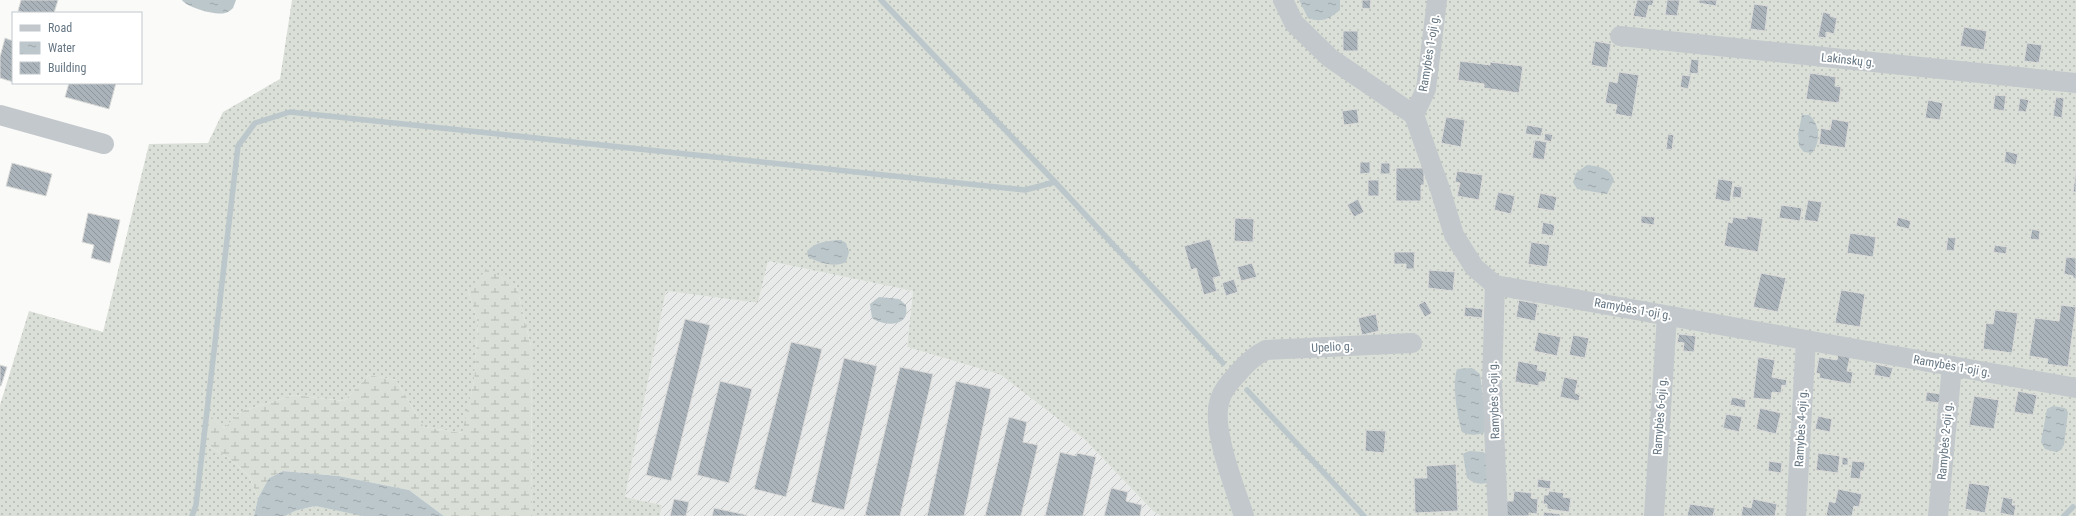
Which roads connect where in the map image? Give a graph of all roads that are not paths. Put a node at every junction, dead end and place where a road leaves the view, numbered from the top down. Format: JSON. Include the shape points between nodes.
{"nodes":[{"id":1,"x":1283,"y":0,"type":"edge"},
{"id":2,"x":1437,"y":0,"type":"edge"},
{"id":3,"x":1620,"y":36,"type":"dead end"},
{"id":4,"x":2076,"y":83,"type":"edge"},
{"id":5,"x":0,"y":115,"type":"edge"},
{"id":6,"x":1414,"y":115,"type":"junction"},
{"id":7,"x":104,"y":144,"type":"dead end"},
{"id":8,"x":1495,"y":285,"type":"junction"},
{"id":9,"x":1667,"y":316,"type":"junction"},
{"id":10,"x":1806,"y":340,"type":"junction"},
{"id":11,"x":1412,"y":343,"type":"dead end"},
{"id":12,"x":1952,"y":366,"type":"junction"},
{"id":13,"x":2076,"y":388,"type":"edge"},
{"id":14,"x":1244,"y":516,"type":"edge"},
{"id":15,"x":1498,"y":516,"type":"edge"},
{"id":16,"x":1654,"y":516,"type":"edge"},
{"id":17,"x":1796,"y":516,"type":"edge"},
{"id":18,"x":1938,"y":516,"type":"edge"}],
"edges":[{"from":1,"to":6,"type":"street","via":[[1294,23],[1330,58]]},
{"from":2,"to":6,"type":"street","name":"Ramybės 1-oji g.","via":[[1426,89]]},
{"from":3,"to":4,"type":"street","name":"Lakinskų g."},
{"from":5,"to":7,"type":"street"},
{"from":6,"to":8,"type":"street","via":[[1454,235],[1474,267]]},
{"from":8,"to":9,"type":"street","name":"Ramybės 1-oji g."},
{"from":8,"to":15,"type":"street","name":"Ramybės 8-oji g.","via":[[1492,383]]},
{"from":9,"to":10,"type":"street","name":"Ramybės 1-oji g."},
{"from":9,"to":16,"type":"street","name":"Ramybės 6-oji g."},
{"from":10,"to":12,"type":"street","name":"Ramybės 1-oji g."},
{"from":10,"to":17,"type":"street","name":"Ramybės 4-oji g."},
{"from":11,"to":14,"type":"street","name":"Upelio g.","via":[[1266,350],[1254,356],[1225,388],[1219,404],[1218,423],[1226,461]]},
{"from":12,"to":13,"type":"street","name":"Ramybės 1-oji g."},
{"from":12,"to":18,"type":"street","name":"Ramybės 2-oji g."}]}
